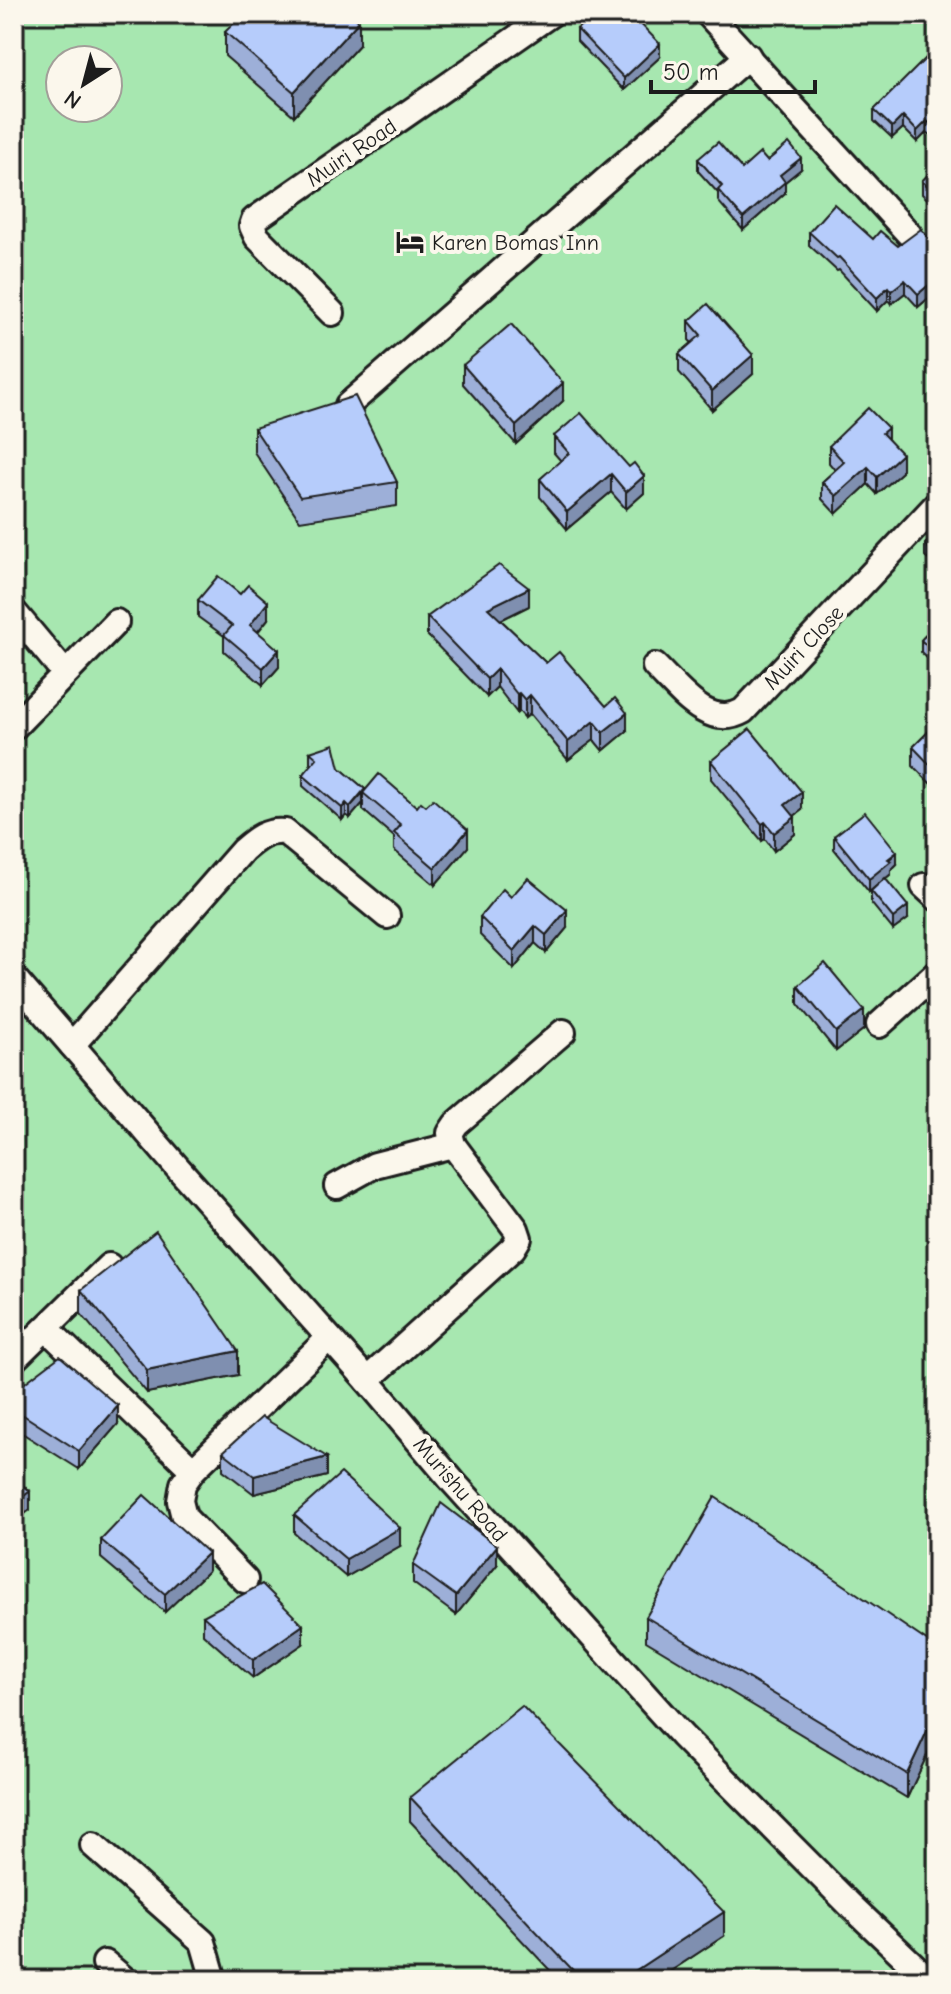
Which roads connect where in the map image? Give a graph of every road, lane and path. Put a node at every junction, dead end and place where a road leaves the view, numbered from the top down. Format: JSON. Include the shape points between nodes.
{"nodes":[{"id":1,"x":551,"y":14,"type":"edge"},
{"id":2,"x":708,"y":14,"type":"edge"},
{"id":3,"x":748,"y":56,"type":"junction"},
{"id":4,"x":909,"y":234,"type":"edge"},
{"id":5,"x":332,"y":313,"type":"dead end"},
{"id":6,"x":348,"y":405,"type":"edge"},
{"id":7,"x":937,"y":504,"type":"edge"},
{"id":8,"x":14,"y":612,"type":"edge"},
{"id":9,"x":116,"y":622,"type":"dead end"},
{"id":10,"x":655,"y":666,"type":"dead end"},
{"id":11,"x":64,"y":672,"type":"junction"},
{"id":12,"x":14,"y":727,"type":"edge"},
{"id":13,"x":387,"y":916,"type":"dead end"},
{"id":14,"x":937,"y":973,"type":"edge"},
{"id":15,"x":14,"y":978,"type":"edge"},
{"id":16,"x":879,"y":1025,"type":"dead end"},
{"id":17,"x":563,"y":1032,"type":"dead end"},
{"id":18,"x":72,"y":1045,"type":"junction"},
{"id":19,"x":453,"y":1145,"type":"junction"},
{"id":20,"x":337,"y":1186,"type":"dead end"},
{"id":21,"x":109,"y":1266,"type":"edge"},
{"id":22,"x":47,"y":1329,"type":"junction"},
{"id":23,"x":329,"y":1338,"type":"junction"},
{"id":24,"x":14,"y":1359,"type":"edge"},
{"id":25,"x":367,"y":1380,"type":"junction"},
{"id":26,"x":193,"y":1470,"type":"junction"},
{"id":27,"x":245,"y":1580,"type":"dead end"},
{"id":28,"x":93,"y":1845,"type":"dead end"},
{"id":29,"x":105,"y":1963,"type":"dead end"},
{"id":30,"x":125,"y":1980,"type":"edge"},
{"id":31,"x":214,"y":1980,"type":"edge"},
{"id":32,"x":929,"y":1980,"type":"edge"}],
"edges":[{"from":1,"to":5,"type":"street","name":"Muiri Road","via":[[254,220],[257,237]]},
{"from":2,"to":3,"type":"street"},
{"from":3,"to":4,"type":"street"},
{"from":3,"to":6,"type":"street"},
{"from":7,"to":10,"type":"street","name":"Muiri Close","via":[[743,711],[715,717]]},
{"from":8,"to":11,"type":"street"},
{"from":9,"to":11,"type":"street"},
{"from":11,"to":12,"type":"street"},
{"from":13,"to":18,"type":"street","via":[[285,832],[273,830],[243,850]]},
{"from":14,"to":16,"type":"street"},
{"from":15,"to":18,"type":"street","name":"Murishu Road"},
{"from":17,"to":19,"type":"street","via":[[456,1124],[450,1133]]},
{"from":18,"to":23,"type":"street","name":"Murishu Road"},
{"from":19,"to":20,"type":"street","via":[[375,1165]]},
{"from":19,"to":25,"type":"street","via":[[519,1238]]},
{"from":21,"to":22,"type":"street"},
{"from":22,"to":24,"type":"street"},
{"from":22,"to":26,"type":"street"},
{"from":23,"to":25,"type":"street","name":"Murishu Road"},
{"from":23,"to":26,"type":"street"},
{"from":25,"to":32,"type":"street","name":"Murishu Road","via":[[682,1736]]},
{"from":26,"to":27,"type":"street","via":[[183,1484],[184,1517]]},
{"from":28,"to":31,"type":"street","via":[[203,1942]]},
{"from":29,"to":30,"type":"street"}]}
